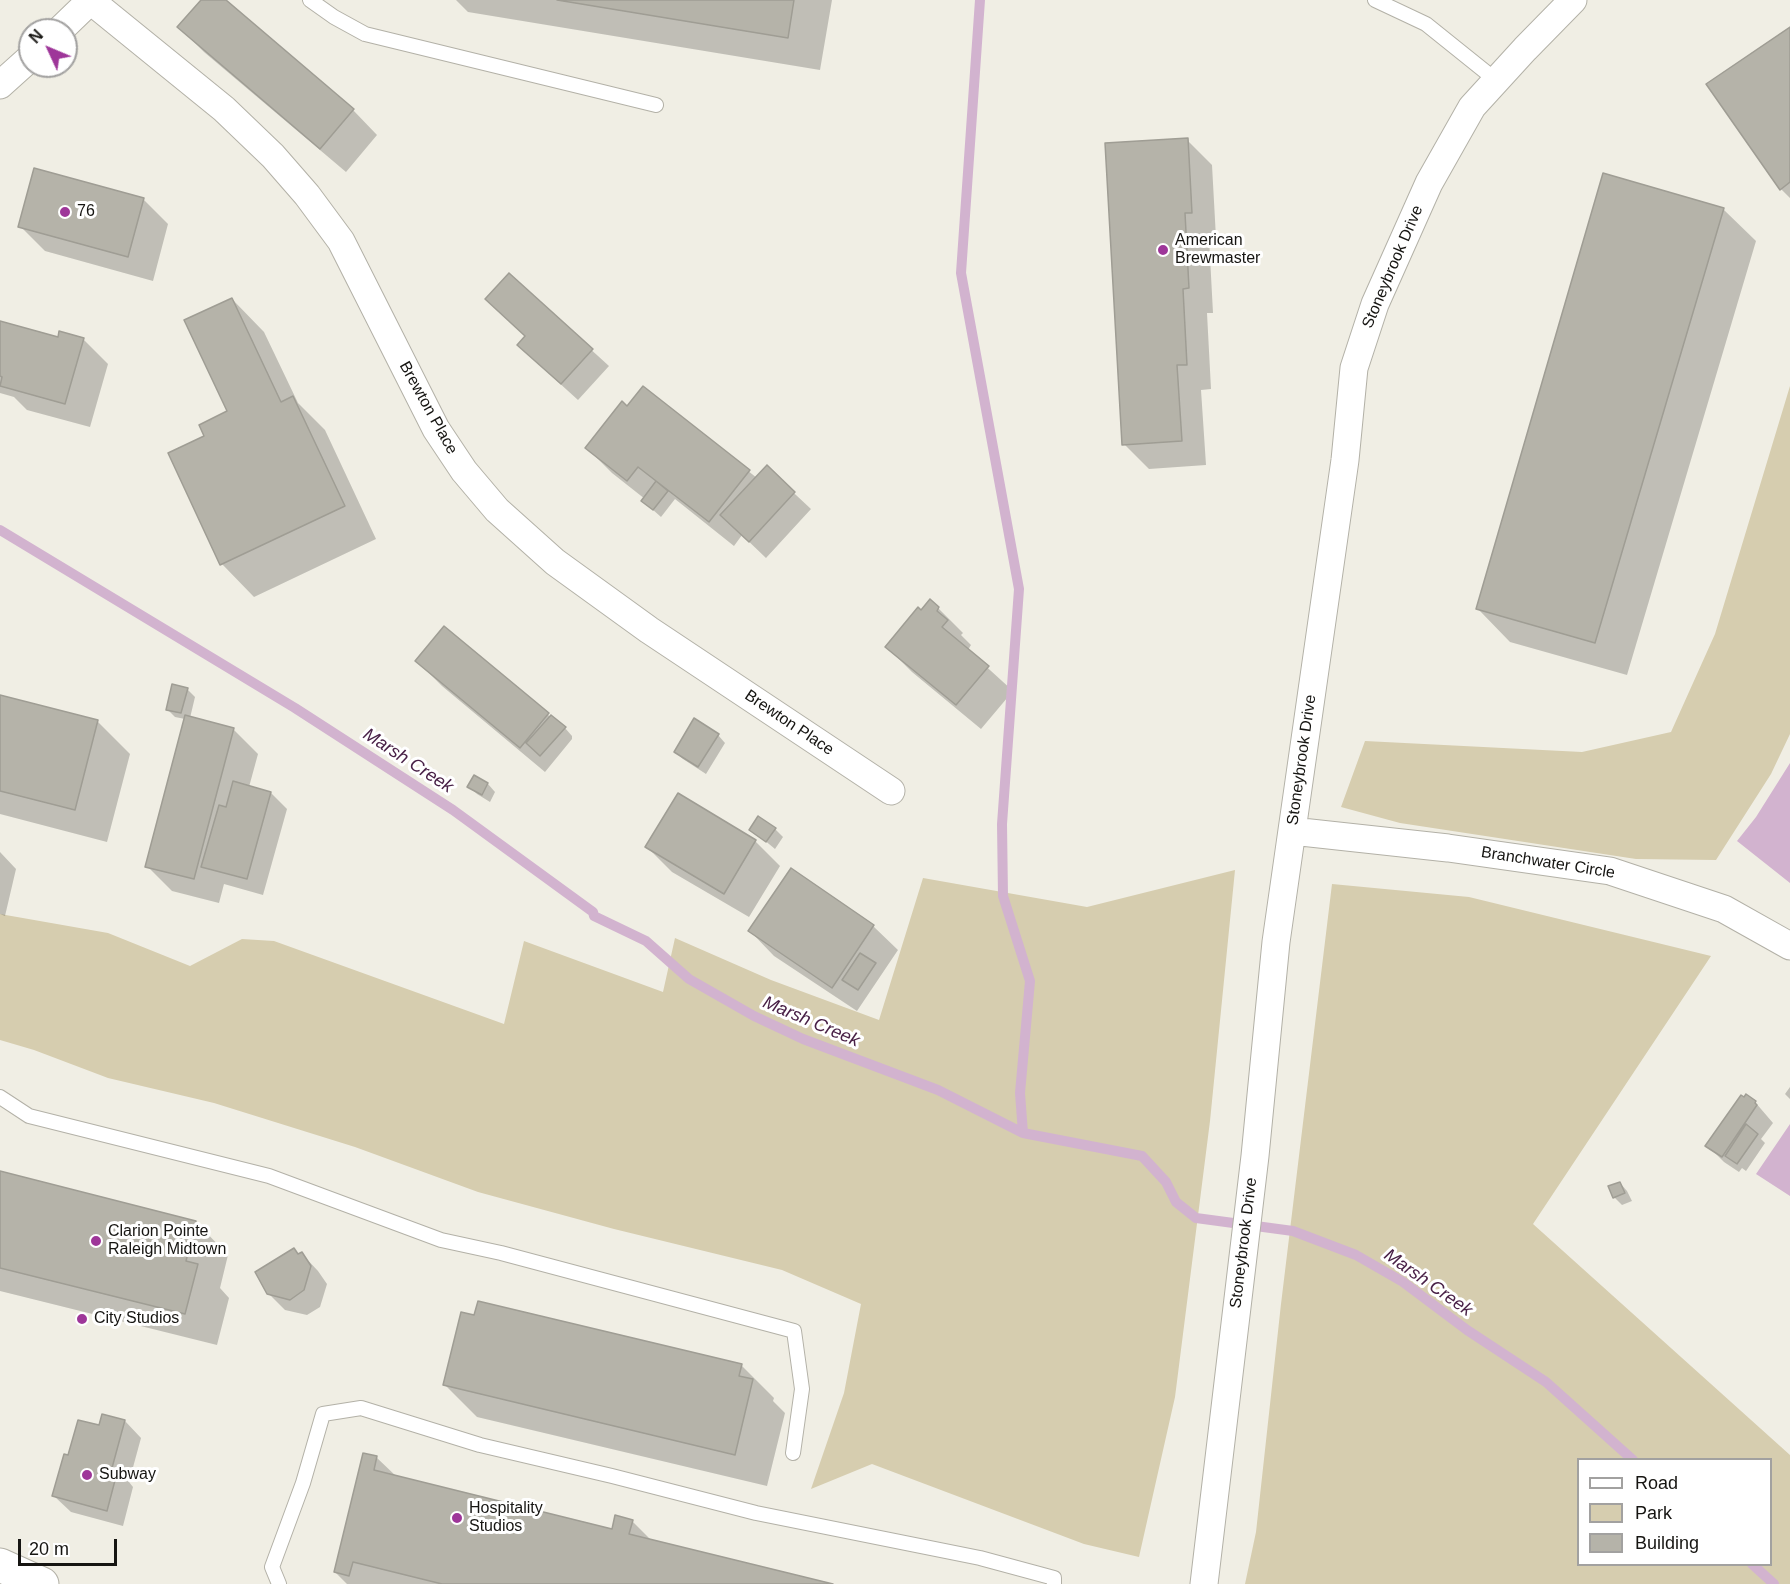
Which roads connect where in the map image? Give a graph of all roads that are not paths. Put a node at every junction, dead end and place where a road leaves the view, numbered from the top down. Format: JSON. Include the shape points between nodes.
{"nodes":[{"id":1,"x":91,"y":0,"type":"edge"},
{"id":2,"x":310,"y":0,"type":"edge"},
{"id":3,"x":1375,"y":0,"type":"edge"},
{"id":4,"x":1573,"y":0,"type":"edge"},
{"id":5,"x":72,"y":18,"type":"edge"},
{"id":6,"x":18,"y":69,"type":"edge"},
{"id":7,"x":1497,"y":81,"type":"junction"},
{"id":8,"x":0,"y":86,"type":"edge"},
{"id":9,"x":656,"y":105,"type":"dead end"},
{"id":10,"x":891,"y":791,"type":"dead end"},
{"id":11,"x":1292,"y":831,"type":"junction"},
{"id":12,"x":1790,"y":946,"type":"edge"},
{"id":13,"x":0,"y":1097,"type":"edge"},
{"id":14,"x":793,"y":1453,"type":"dead end"},
{"id":15,"x":0,"y":1565,"type":"edge"},
{"id":16,"x":42,"y":1584,"type":"edge"},
{"id":17,"x":279,"y":1584,"type":"edge"},
{"id":18,"x":1054,"y":1584,"type":"edge"},
{"id":19,"x":1204,"y":1584,"type":"edge"}],
"edges":[{"from":1,"to":5,"type":"street"},
{"from":1,"to":10,"type":"street","name":"Brewton Place","via":[[224,109],[308,195],[341,241],[436,429],[497,510],[555,562],[649,630]]},
{"from":2,"to":9,"type":"lane","via":[[365,34]]},
{"from":3,"to":7,"type":"lane","via":[[1426,24]]},
{"from":4,"to":7,"type":"street","name":"Stoneybrook Drive"},
{"from":6,"to":8,"type":"street"},
{"from":7,"to":11,"type":"street","name":"Stoneybrook Drive","via":[[1472,107],[1429,183],[1374,304],[1354,368],[1345,460]]},
{"from":11,"to":12,"type":"street","name":"Branchwater Circle","via":[[1610,871],[1724,909]]},
{"from":11,"to":19,"type":"street","name":"Stoneybrook Drive","via":[[1276,942]]},
{"from":13,"to":14,"type":"lane","via":[[29,1116],[269,1176],[441,1240],[794,1331],[802,1389]]},
{"from":15,"to":16,"type":"main road"},
{"from":17,"to":18,"type":"lane","via":[[272,1567],[323,1414],[361,1408],[480,1445],[756,1513],[980,1558],[1054,1578]]}]}
